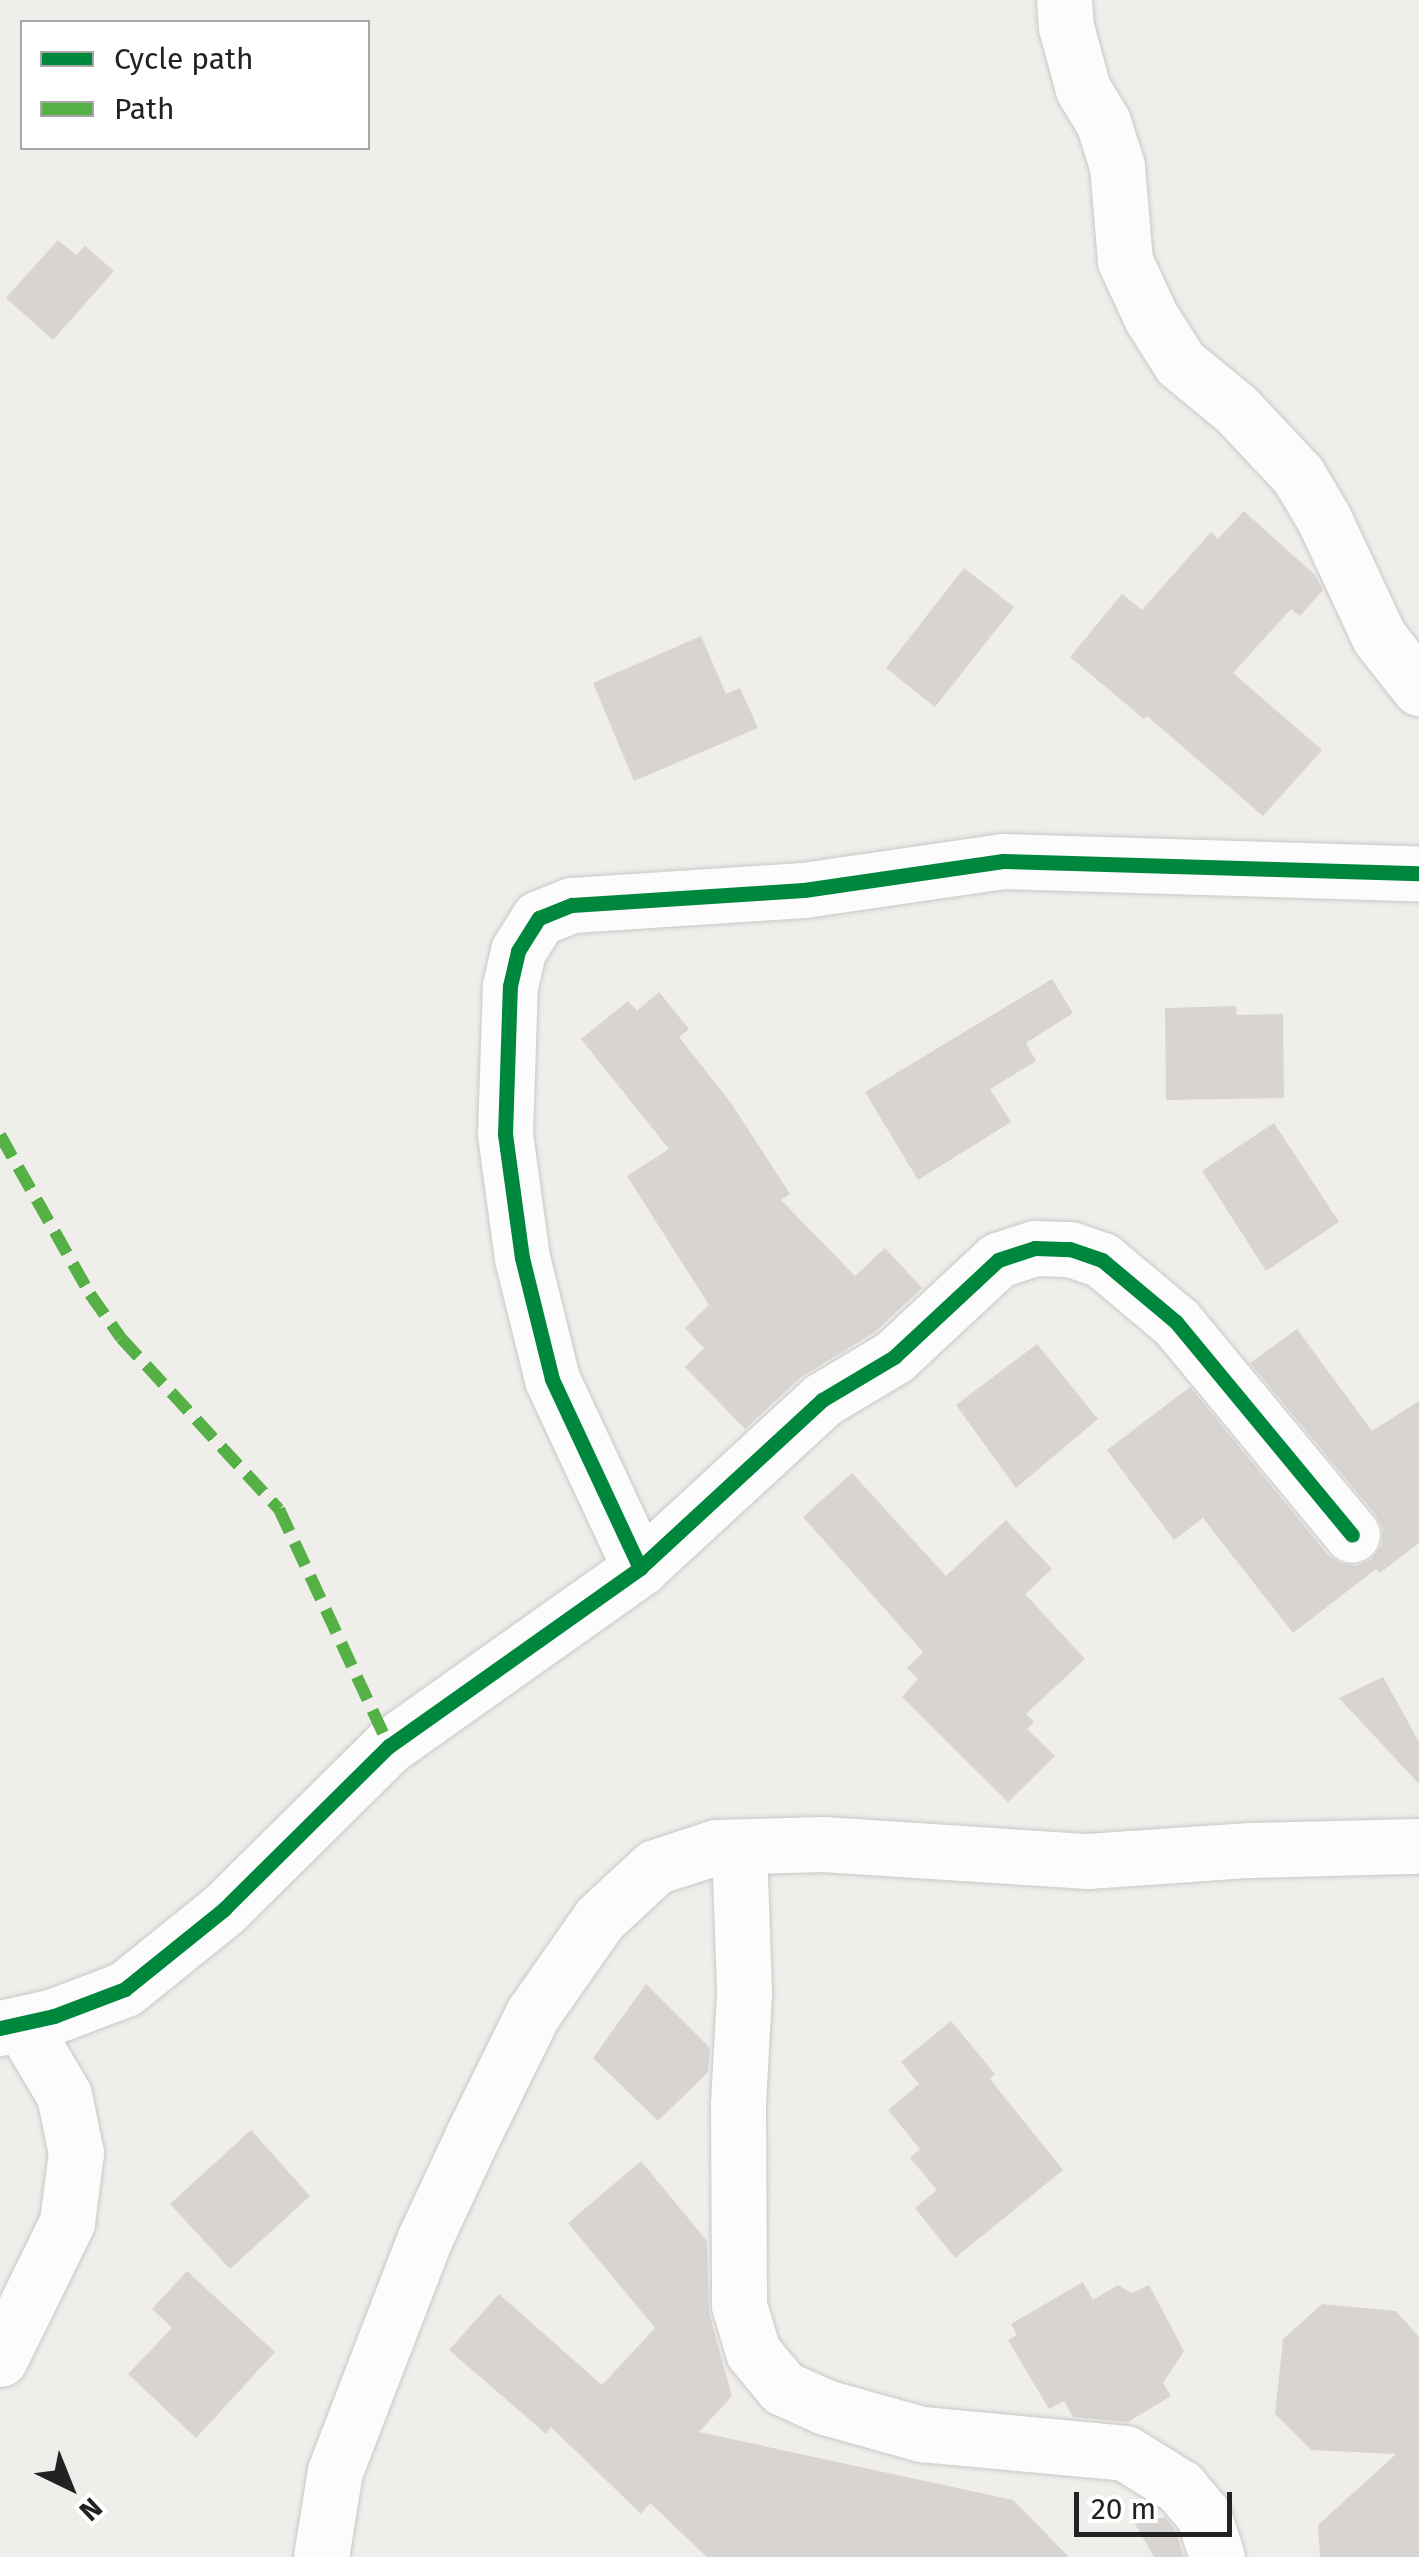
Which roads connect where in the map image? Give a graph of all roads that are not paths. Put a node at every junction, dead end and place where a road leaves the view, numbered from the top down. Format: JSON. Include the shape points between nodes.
{"nodes":[{"id":1,"x":1064,"y":0,"type":"edge"},
{"id":2,"x":1419,"y":688,"type":"edge"},
{"id":3,"x":1419,"y":874,"type":"edge"},
{"id":4,"x":1352,"y":1535,"type":"dead end"},
{"id":5,"x":640,"y":1568,"type":"junction"},
{"id":6,"x":1419,"y":1846,"type":"edge"},
{"id":7,"x":740,"y":1847,"type":"junction"},
{"id":8,"x":11,"y":2026,"type":"edge"},
{"id":9,"x":0,"y":2358,"type":"edge"},
{"id":10,"x":322,"y":2557,"type":"edge"},
{"id":11,"x":1217,"y":2557,"type":"edge"}],
"edges":[{"from":1,"to":2,"type":"street","via":[[1083,89],[1103,122],[1116,166],[1125,261],[1151,317],[1180,363],[1236,409],[1298,475],[1379,637]]},
{"from":3,"to":5,"type":"street","via":[[1003,861],[804,890],[572,905],[539,918],[518,951],[510,986],[504,1134],[522,1258],[552,1379]]},
{"from":4,"to":5,"type":"street","via":[[1176,1322],[1102,1260],[1070,1249],[1035,1248],[998,1260],[894,1357],[822,1400]]},
{"from":5,"to":8,"type":"street","via":[[389,1746],[224,1908],[124,1989]]},
{"from":6,"to":7,"type":"street","via":[[1087,1862],[823,1844]]},
{"from":7,"to":10,"type":"street","via":[[655,1866],[600,1918],[532,2014],[418,2256],[336,2471]]},
{"from":7,"to":11,"type":"street","via":[[739,2305],[753,2352],[783,2388],[922,2434],[1125,2453],[1180,2486],[1203,2514]]},
{"from":8,"to":9,"type":"street","via":[[64,2095],[76,2154],[67,2222]]}]}
